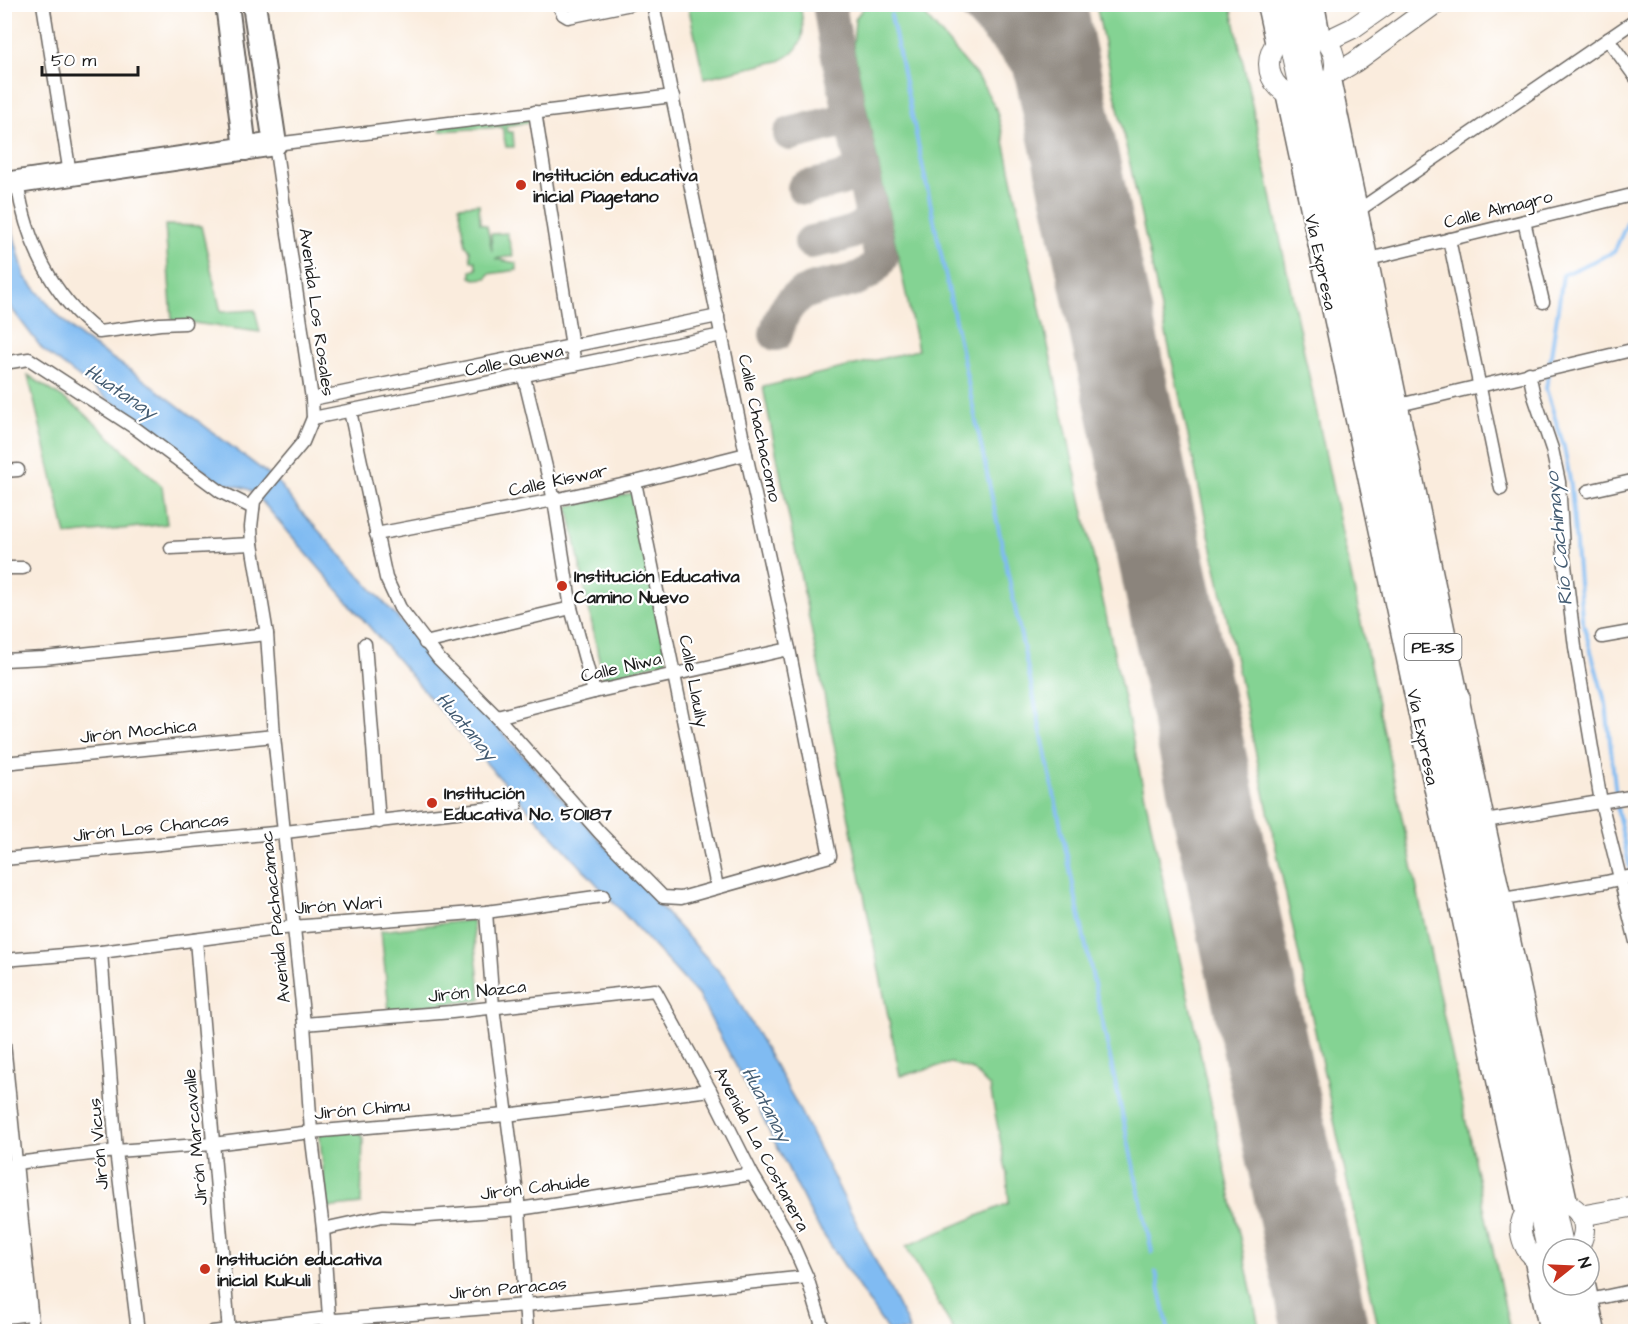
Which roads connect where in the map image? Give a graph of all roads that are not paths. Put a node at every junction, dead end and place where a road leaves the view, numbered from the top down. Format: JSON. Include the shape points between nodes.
{"nodes":[{"id":1,"x":43,"y":4,"type":"edge"},
{"id":2,"x":227,"y":4,"type":"edge"},
{"id":3,"x":254,"y":4,"type":"edge"},
{"id":4,"x":558,"y":4,"type":"edge"},
{"id":5,"x":631,"y":4,"type":"edge"},
{"id":6,"x":653,"y":4,"type":"edge"},
{"id":7,"x":1266,"y":4,"type":"edge"},
{"id":8,"x":1281,"y":4,"type":"edge"},
{"id":9,"x":1300,"y":4,"type":"edge"},
{"id":10,"x":1315,"y":4,"type":"edge"},
{"id":11,"x":1387,"y":4,"type":"edge"},
{"id":12,"x":1435,"y":4,"type":"edge"},
{"id":13,"x":1635,"y":20,"type":"edge"},
{"id":14,"x":1303,"y":38,"type":"junction"},
{"id":15,"x":1608,"y":39,"type":"junction"},
{"id":16,"x":264,"y":65,"type":"junction"},
{"id":17,"x":234,"y":69,"type":"junction"},
{"id":18,"x":1635,"y":78,"type":"edge"},
{"id":19,"x":1314,"y":87,"type":"junction"},
{"id":20,"x":673,"y":96,"type":"junction"},
{"id":21,"x":535,"y":112,"type":"junction"},
{"id":22,"x":275,"y":144,"type":"junction"},
{"id":23,"x":245,"y":149,"type":"junction"},
{"id":24,"x":70,"y":174,"type":"junction"},
{"id":25,"x":10,"y":183,"type":"edge"},
{"id":26,"x":1635,"y":194,"type":"edge"},
{"id":27,"x":1359,"y":210,"type":"junction"},
{"id":28,"x":1524,"y":221,"type":"junction"},
{"id":29,"x":1449,"y":240,"type":"junction"},
{"id":30,"x":1370,"y":259,"type":"junction"},
{"id":31,"x":1543,"y":303,"type":"dead end"},
{"id":32,"x":718,"y":316,"type":"junction"},
{"id":33,"x":185,"y":323,"type":"dead end"},
{"id":34,"x":722,"y":336,"type":"junction"},
{"id":35,"x":572,"y":345,"type":"junction"},
{"id":36,"x":1635,"y":349,"type":"edge"},
{"id":37,"x":4,"y":363,"type":"edge"},
{"id":38,"x":575,"y":365,"type":"junction"},
{"id":39,"x":1535,"y":372,"type":"junction"},
{"id":40,"x":524,"y":377,"type":"junction"},
{"id":41,"x":1480,"y":386,"type":"junction"},
{"id":42,"x":312,"y":399,"type":"junction"},
{"id":43,"x":1399,"y":405,"type":"junction"},
{"id":44,"x":350,"y":411,"type":"junction"},
{"id":45,"x":313,"y":418,"type":"junction"},
{"id":46,"x":746,"y":454,"type":"junction"},
{"id":47,"x":18,"y":470,"type":"dead end"},
{"id":48,"x":4,"y":471,"type":"edge"},
{"id":49,"x":1635,"y":480,"type":"edge"},
{"id":50,"x":635,"y":482,"type":"junction"},
{"id":51,"x":1501,"y":489,"type":"dead end"},
{"id":52,"x":1588,"y":490,"type":"dead end"},
{"id":53,"x":554,"y":500,"type":"junction"},
{"id":54,"x":254,"y":504,"type":"junction"},
{"id":55,"x":1402,"y":533,"type":"junction"},
{"id":56,"x":376,"y":534,"type":"junction"},
{"id":57,"x":252,"y":544,"type":"junction"},
{"id":58,"x":171,"y":548,"type":"dead end"},
{"id":59,"x":4,"y":568,"type":"edge"},
{"id":60,"x":23,"y":568,"type":"dead end"},
{"id":61,"x":1434,"y":577,"type":"junction"},
{"id":62,"x":1390,"y":583,"type":"junction"},
{"id":63,"x":571,"y":608,"type":"junction"},
{"id":64,"x":1635,"y":631,"type":"edge"},
{"id":65,"x":267,"y":634,"type":"junction"},
{"id":66,"x":1602,"y":637,"type":"dead end"},
{"id":67,"x":425,"y":643,"type":"junction"},
{"id":68,"x":365,"y":644,"type":"dead end"},
{"id":69,"x":789,"y":649,"type":"junction"},
{"id":70,"x":4,"y":660,"type":"edge"},
{"id":71,"x":674,"y":673,"type":"junction"},
{"id":72,"x":594,"y":692,"type":"junction"},
{"id":73,"x":1460,"y":698,"type":"junction"},
{"id":74,"x":1416,"y":708,"type":"junction"},
{"id":75,"x":497,"y":717,"type":"junction"},
{"id":76,"x":274,"y":736,"type":"junction"},
{"id":77,"x":1448,"y":754,"type":"junction"},
{"id":78,"x":4,"y":763,"type":"edge"},
{"id":79,"x":1630,"y":797,"type":"edge"},
{"id":80,"x":1606,"y":801,"type":"junction"},
{"id":81,"x":516,"y":805,"type":"dead end"},
{"id":82,"x":1485,"y":821,"type":"junction"},
{"id":83,"x":379,"y":822,"type":"junction"},
{"id":84,"x":285,"y":832,"type":"junction"},
{"id":85,"x":4,"y":859,"type":"edge"},
{"id":86,"x":1627,"y":877,"type":"edge"},
{"id":87,"x":717,"y":887,"type":"junction"},
{"id":88,"x":603,"y":896,"type":"dead end"},
{"id":89,"x":1503,"y":899,"type":"junction"},
{"id":90,"x":486,"y":912,"type":"junction"},
{"id":91,"x":292,"y":927,"type":"junction"},
{"id":92,"x":196,"y":940,"type":"junction"},
{"id":93,"x":1635,"y":942,"type":"edge"},
{"id":94,"x":101,"y":952,"type":"junction"},
{"id":95,"x":4,"y":960,"type":"edge"},
{"id":96,"x":655,"y":990,"type":"joint"},
{"id":97,"x":493,"y":1007,"type":"junction"},
{"id":98,"x":304,"y":1024,"type":"junction"},
{"id":99,"x":4,"y":1042,"type":"edge"},
{"id":100,"x":710,"y":1090,"type":"junction"},
{"id":101,"x":506,"y":1115,"type":"junction"},
{"id":102,"x":310,"y":1132,"type":"junction"},
{"id":103,"x":213,"y":1144,"type":"junction"},
{"id":104,"x":116,"y":1151,"type":"junction"},
{"id":105,"x":10,"y":1166,"type":"edge"},
{"id":106,"x":752,"y":1174,"type":"junction"},
{"id":107,"x":1635,"y":1206,"type":"edge"},
{"id":108,"x":519,"y":1209,"type":"junction"},
{"id":109,"x":1558,"y":1212,"type":"junction"},
{"id":110,"x":1635,"y":1217,"type":"edge"},
{"id":111,"x":323,"y":1229,"type":"junction"},
{"id":112,"x":1553,"y":1237,"type":"edge"},
{"id":113,"x":1562,"y":1237,"type":"edge"},
{"id":114,"x":1581,"y":1237,"type":"edge"},
{"id":115,"x":807,"y":1277,"type":"junction"},
{"id":116,"x":1635,"y":1290,"type":"edge"},
{"id":117,"x":1601,"y":1291,"type":"edge"},
{"id":118,"x":1548,"y":1297,"type":"edge"},
{"id":119,"x":1557,"y":1297,"type":"edge"},
{"id":120,"x":1575,"y":1297,"type":"edge"},
{"id":121,"x":1589,"y":1297,"type":"edge"},
{"id":122,"x":526,"y":1305,"type":"junction"},
{"id":123,"x":328,"y":1318,"type":"junction"},
{"id":124,"x":27,"y":1330,"type":"edge"},
{"id":125,"x":4,"y":1331,"type":"edge"},
{"id":126,"x":229,"y":1331,"type":"edge"},
{"id":127,"x":138,"y":1332,"type":"edge"},
{"id":128,"x":212,"y":1332,"type":"edge"},
{"id":129,"x":330,"y":1332,"type":"edge"},
{"id":130,"x":527,"y":1332,"type":"edge"},
{"id":131,"x":824,"y":1332,"type":"edge"},
{"id":132,"x":1549,"y":1332,"type":"edge"},
{"id":133,"x":1564,"y":1332,"type":"edge"},
{"id":134,"x":1582,"y":1332,"type":"edge"},
{"id":135,"x":1596,"y":1332,"type":"edge"}],
"edges":[{"from":1,"to":24,"type":"street"},
{"from":2,"to":17,"type":"highway"},
{"from":3,"to":16,"type":"highway"},
{"from":4,"to":5,"type":"street","via":[[568,17]]},
{"from":6,"to":20,"type":"street","name":"Calle Chachacomo"},
{"from":7,"to":14,"type":"main road","name":"Vía Expresa","number":"PE-3S"},
{"from":8,"to":14,"type":"main road","name":"Vía Expresa","number":"PE-3S"},
{"from":9,"to":14,"type":"main road","name":"Vía Expresa","number":"PE-3S"},
{"from":10,"to":14,"type":"main road","name":"Vía Expresa","number":"PE-3S"},
{"from":11,"to":14,"type":"main road","via":[[1353,28]]},
{"from":12,"to":19,"type":"main road"},
{"from":13,"to":15,"type":"street"},
{"from":14,"to":19,"type":"main road","name":"Vía Expresa","number":"PE-3S"},
{"from":14,"to":19,"type":"main road","name":"Vía Expresa","number":"PE-3S","via":[[1334,57]]},
{"from":15,"to":18,"type":"street"},
{"from":15,"to":27,"type":"street"},
{"from":16,"to":17,"type":"highway"},
{"from":16,"to":22,"type":"highway"},
{"from":17,"to":23,"type":"highway"},
{"from":19,"to":27,"type":"main road","name":"Vía Expresa","number":"PE-3S"},
{"from":19,"to":55,"type":"main road","name":"Vía Expresa","number":"PE-3S"},
{"from":19,"to":62,"type":"main road","name":"Vía Expresa","number":"PE-3S"},
{"from":20,"to":21,"type":"street"},
{"from":20,"to":32,"type":"street","name":"Calle Chachacomo"},
{"from":21,"to":22,"type":"street"},
{"from":21,"to":35,"type":"street"},
{"from":22,"to":23,"type":"highway"},
{"from":22,"to":42,"type":"street","name":"Avenida Los Rosales"},
{"from":23,"to":24,"type":"highway"},
{"from":24,"to":25,"type":"highway"},
{"from":25,"to":33,"type":"street","via":[[40,259],[82,319],[99,332]]},
{"from":26,"to":28,"type":"street","name":"Calle Almagro"},
{"from":27,"to":30,"type":"main road","name":"Vía Expresa","number":"PE-3S"},
{"from":28,"to":29,"type":"street","name":"Calle Almagro"},
{"from":28,"to":31,"type":"street"},
{"from":29,"to":30,"type":"street","name":"Calle Almagro"},
{"from":29,"to":41,"type":"street"},
{"from":30,"to":43,"type":"main road","name":"Vía Expresa","number":"PE-3S"},
{"from":32,"to":34,"type":"street","name":"Calle Chachacomo"},
{"from":32,"to":35,"type":"street","name":"Calle Quewa"},
{"from":34,"to":38,"type":"street","name":"Calle Quewa"},
{"from":34,"to":46,"type":"street","name":"Calle Chachacomo"},
{"from":35,"to":38,"type":"street"},
{"from":35,"to":42,"type":"street","name":"Calle Quewa"},
{"from":36,"to":39,"type":"street"},
{"from":37,"to":54,"type":"street","via":[[29,359],[135,428],[221,492]]},
{"from":38,"to":40,"type":"street","name":"Calle Quewa"},
{"from":39,"to":41,"type":"street"},
{"from":39,"to":80,"type":"street","via":[[1534,396],[1559,482],[1572,632]]},
{"from":40,"to":44,"type":"street","name":"Calle Quewa"},
{"from":40,"to":53,"type":"street"},
{"from":41,"to":43,"type":"street"},
{"from":41,"to":51,"type":"street"},
{"from":42,"to":45,"type":"street","name":"Avenida Los Rosales"},
{"from":43,"to":61,"type":"main road","name":"Vía Expresa","number":"PE-3S"},
{"from":44,"to":45,"type":"street","name":"Calle Quewa"},
{"from":44,"to":56,"type":"street"},
{"from":45,"to":54,"type":"street","name":"Avenida Los Rosales","via":[[303,442]]},
{"from":46,"to":50,"type":"street","name":"Calle Kiswar"},
{"from":46,"to":69,"type":"street","name":"Calle Chachacomo"},
{"from":47,"to":48,"type":"street"},
{"from":49,"to":52,"type":"street"},
{"from":50,"to":53,"type":"street","name":"Calle Kiswar"},
{"from":50,"to":71,"type":"street","name":"Calle Llaully"},
{"from":53,"to":56,"type":"street","name":"Calle Kiswar"},
{"from":53,"to":63,"type":"street"},
{"from":54,"to":57,"type":"street","name":"Avenida Pachacámac"},
{"from":55,"to":61,"type":"main road"},
{"from":55,"to":62,"type":"main road"},
{"from":55,"to":77,"type":"main road","name":"Vía Expresa","number":"PE-3S"},
{"from":56,"to":67,"type":"street","via":[[392,593]]},
{"from":57,"to":58,"type":"street"},
{"from":57,"to":65,"type":"street","name":"Avenida Pachacámac"},
{"from":59,"to":60,"type":"street"},
{"from":61,"to":73,"type":"main road","name":"Vía Expresa","number":"PE-3S"},
{"from":62,"to":74,"type":"main road","name":"Vía Expresa","number":"PE-3S"},
{"from":63,"to":67,"type":"street"},
{"from":63,"to":72,"type":"street"},
{"from":64,"to":66,"type":"street"},
{"from":65,"to":70,"type":"street"},
{"from":65,"to":76,"type":"street","name":"Avenida Pachacámac"},
{"from":67,"to":75,"type":"street"},
{"from":68,"to":83,"type":"street"},
{"from":69,"to":71,"type":"street","name":"Calle Niwa"},
{"from":69,"to":87,"type":"street","name":"Calle Chachacomo","via":[[831,853],[827,858]]},
{"from":71,"to":72,"type":"street","name":"Calle Niwa"},
{"from":71,"to":87,"type":"street","name":"Calle Llaully"},
{"from":72,"to":75,"type":"street","name":"Calle Niwa"},
{"from":73,"to":77,"type":"main road"},
{"from":73,"to":82,"type":"main road","name":"Vía Expresa","number":"PE-3S"},
{"from":74,"to":77,"type":"main road"},
{"from":74,"to":109,"type":"main road","name":"Vía Expresa","number":"PE-3S"},
{"from":75,"to":87,"type":"street","via":[[663,897],[681,898]]},
{"from":76,"to":78,"type":"street","name":"Jirón Mochica"},
{"from":76,"to":84,"type":"street","name":"Avenida Pachacámac"},
{"from":77,"to":109,"type":"main road","name":"Vía Expresa","number":"PE-3S"},
{"from":79,"to":80,"type":"street"},
{"from":80,"to":82,"type":"street"},
{"from":80,"to":86,"type":"street"},
{"from":81,"to":83,"type":"street","name":"Jirón Los Chancas"},
{"from":82,"to":89,"type":"main road","name":"Vía Expresa","number":"PE-3S"},
{"from":83,"to":84,"type":"street","name":"Jirón Los Chancas"},
{"from":84,"to":85,"type":"street","name":"Jirón Los Chancas"},
{"from":84,"to":91,"type":"street","name":"Avenida Pachacámac"},
{"from":86,"to":89,"type":"street"},
{"from":86,"to":93,"type":"street"},
{"from":88,"to":90,"type":"street","name":"Jirón Wari"},
{"from":89,"to":109,"type":"main road","name":"Vía Expresa","number":"PE-3S"},
{"from":90,"to":91,"type":"street","name":"Jirón Wari"},
{"from":90,"to":97,"type":"street"},
{"from":91,"to":92,"type":"street","name":"Jirón Wari"},
{"from":91,"to":98,"type":"street","name":"Avenida Pachacámac"},
{"from":92,"to":94,"type":"street","name":"Jirón Wari"},
{"from":92,"to":103,"type":"street","name":"Jirón Marcavalle"},
{"from":94,"to":95,"type":"street","name":"Jirón Wari"},
{"from":94,"to":104,"type":"street","name":"Jirón Vicus"},
{"from":96,"to":97,"type":"street","name":"Jirón Nazca"},
{"from":96,"to":100,"type":"street","name":"Avenida La Costanera"},
{"from":97,"to":98,"type":"street","name":"Jirón Nazca"},
{"from":97,"to":101,"type":"street"},
{"from":98,"to":102,"type":"street","name":"Avenida Pachacámac"},
{"from":99,"to":105,"type":"street"},
{"from":100,"to":101,"type":"street","name":"Jirón Chimu"},
{"from":100,"to":106,"type":"street","name":"Avenida La Costanera"},
{"from":101,"to":102,"type":"street","name":"Jirón Chimu"},
{"from":101,"to":108,"type":"street"},
{"from":102,"to":103,"type":"street","name":"Jirón Chimu"},
{"from":102,"to":111,"type":"street","name":"Avenida Pachacámac"},
{"from":103,"to":104,"type":"street","name":"Jirón Chimu"},
{"from":103,"to":126,"type":"street","name":"Jirón Marcavalle"},
{"from":104,"to":105,"type":"street","name":"Jirón Chimu"},
{"from":104,"to":127,"type":"street","name":"Jirón Vicus"},
{"from":105,"to":124,"type":"highway"},
{"from":106,"to":108,"type":"street","name":"Jirón Cahuide"},
{"from":106,"to":115,"type":"street","name":"Avenida La Costanera","via":[[788,1234]]},
{"from":107,"to":109,"type":"main road"},
{"from":108,"to":111,"type":"street","name":"Jirón Cahuide","via":[[382,1215]]},
{"from":108,"to":122,"type":"street"},
{"from":109,"to":110,"type":"main road"},
{"from":109,"to":112,"type":"main road","name":"Vía Expresa","number":"PE-3S"},
{"from":109,"to":113,"type":"main road","name":"Vía Expresa","number":"PE-3S"},
{"from":109,"to":114,"type":"main road","name":"Vía Expresa","number":"PE-3S"},
{"from":111,"to":123,"type":"street","name":"Avenida Pachacámac"},
{"from":115,"to":122,"type":"street","name":"Jirón Paracas"},
{"from":115,"to":131,"type":"street","name":"Avenida La Costanera"},
{"from":116,"to":117,"type":"street"},
{"from":118,"to":132,"type":"main road","name":"Vía Expresa","number":"PE-3S"},
{"from":119,"to":133,"type":"main road"},
{"from":120,"to":134,"type":"main road"},
{"from":121,"to":135,"type":"main road"},
{"from":122,"to":123,"type":"street","name":"Jirón Paracas"},
{"from":122,"to":130,"type":"street"},
{"from":123,"to":126,"type":"street","name":"Jirón Paracas"},
{"from":123,"to":129,"type":"street","name":"Avenida Pachacámac"},
{"from":124,"to":125,"type":"street","bridge":true},
{"from":126,"to":128,"type":"street","name":"Jirón Paracas"}]}
